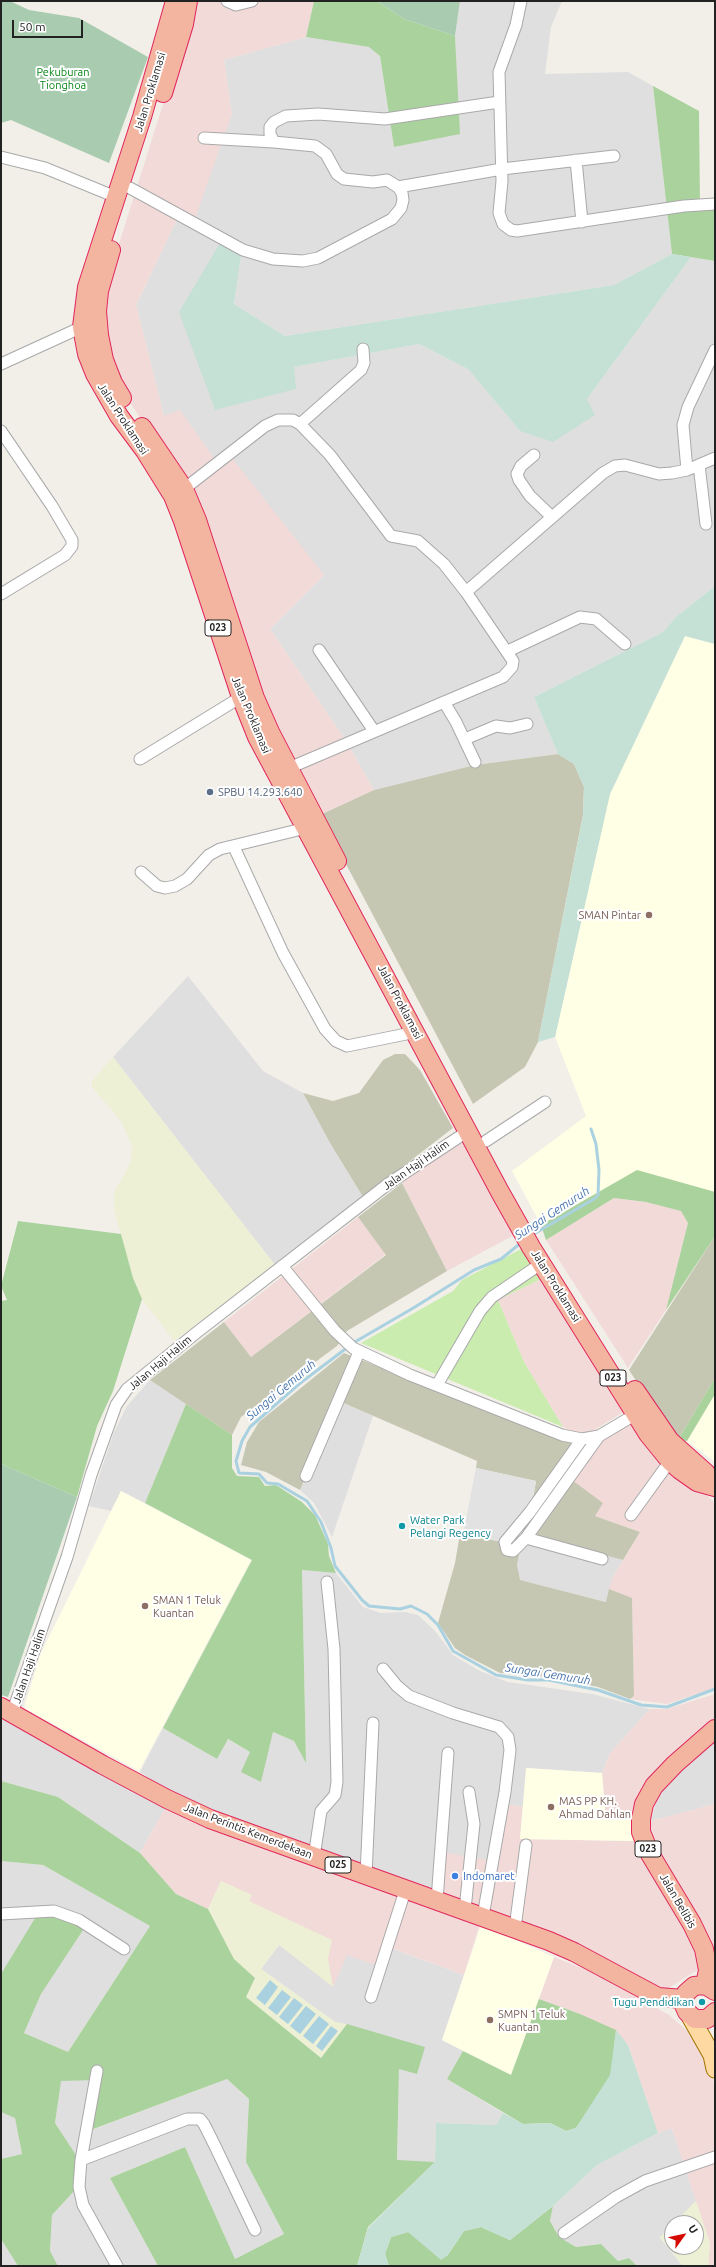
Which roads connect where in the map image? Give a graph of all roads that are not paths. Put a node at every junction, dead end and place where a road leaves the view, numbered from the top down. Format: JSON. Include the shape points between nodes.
{"nodes":[{"id":1,"x":175,"y":1,"type":"edge"},
{"id":2,"x":188,"y":1,"type":"edge"},
{"id":3,"x":227,"y":1,"type":"edge"},
{"id":4,"x":252,"y":1,"type":"edge"},
{"id":5,"x":521,"y":1,"type":"edge"},
{"id":6,"x":499,"y":102,"type":"junction"},
{"id":7,"x":148,"y":119,"type":"junction"},
{"id":8,"x":204,"y":138,"type":"dead end"},
{"id":9,"x":274,"y":142,"type":"junction"},
{"id":10,"x":614,"y":156,"type":"dead end"},
{"id":11,"x":1,"y":157,"type":"edge"},
{"id":12,"x":576,"y":160,"type":"junction"},
{"id":13,"x":502,"y":170,"type":"junction"},
{"id":14,"x":398,"y":187,"type":"junction"},
{"id":15,"x":123,"y":193,"type":"junction"},
{"id":16,"x":715,"y":204,"type":"edge"},
{"id":17,"x":582,"y":222,"type":"junction"},
{"id":18,"x":82,"y":327,"type":"junction"},
{"id":19,"x":364,"y":349,"type":"dead end"},
{"id":20,"x":715,"y":350,"type":"edge"},
{"id":21,"x":1,"y":364,"type":"edge"},
{"id":22,"x":300,"y":424,"type":"junction"},
{"id":23,"x":1,"y":431,"type":"edge"},
{"id":24,"x":534,"y":455,"type":"dead end"},
{"id":25,"x":714,"y":460,"type":"edge"},
{"id":26,"x":699,"y":465,"type":"junction"},
{"id":27,"x":686,"y":470,"type":"junction"},
{"id":28,"x":184,"y":490,"type":"junction"},
{"id":29,"x":552,"y":517,"type":"junction"},
{"id":30,"x":706,"y":524,"type":"dead end"},
{"id":31,"x":203,"y":558,"type":"junction"},
{"id":32,"x":466,"y":592,"type":"junction"},
{"id":33,"x":1,"y":594,"type":"edge"},
{"id":34,"x":625,"y":644,"type":"dead end"},
{"id":35,"x":319,"y":650,"type":"dead end"},
{"id":36,"x":508,"y":651,"type":"junction"},
{"id":37,"x":241,"y":697,"type":"junction"},
{"id":38,"x":444,"y":702,"type":"junction"},
{"id":39,"x":527,"y":724,"type":"dead end"},
{"id":40,"x":374,"y":732,"type":"junction"},
{"id":41,"x":465,"y":739,"type":"junction"},
{"id":42,"x":140,"y":759,"type":"dead end"},
{"id":43,"x":475,"y":762,"type":"dead end"},
{"id":44,"x":289,"y":768,"type":"junction"},
{"id":45,"x":306,"y":828,"type":"junction"},
{"id":46,"x":234,"y":847,"type":"junction"},
{"id":47,"x":330,"y":861,"type":"junction"},
{"id":48,"x":141,"y":872,"type":"dead end"},
{"id":49,"x":416,"y":1032,"type":"junction"},
{"id":50,"x":545,"y":1102,"type":"dead end"},
{"id":51,"x":468,"y":1131,"type":"junction"},
{"id":52,"x":486,"y":1141,"type":"junction"},
{"id":53,"x":504,"y":1189,"type":"junction"},
{"id":54,"x":546,"y":1261,"type":"junction"},
{"id":55,"x":282,"y":1266,"type":"junction"},
{"id":56,"x":352,"y":1347,"type":"junction"},
{"id":57,"x":437,"y":1385,"type":"junction"},
{"id":58,"x":636,"y":1414,"type":"junction"},
{"id":59,"x":654,"y":1431,"type":"junction"},
{"id":60,"x":599,"y":1436,"type":"junction"},
{"id":61,"x":582,"y":1439,"type":"junction"},
{"id":62,"x":670,"y":1461,"type":"junction"},
{"id":63,"x":306,"y":1476,"type":"dead end"},
{"id":64,"x":715,"y":1486,"type":"edge"},
{"id":65,"x":631,"y":1515,"type":"dead end"},
{"id":66,"x":526,"y":1538,"type":"junction"},
{"id":67,"x":602,"y":1559,"type":"dead end"},
{"id":68,"x":327,"y":1582,"type":"dead end"},
{"id":69,"x":383,"y":1669,"type":"dead end"},
{"id":70,"x":6,"y":1710,"type":"edge"},
{"id":71,"x":373,"y":1723,"type":"dead end"},
{"id":72,"x":715,"y":1729,"type":"edge"},
{"id":73,"x":448,"y":1753,"type":"dead end"},
{"id":74,"x":469,"y":1792,"type":"dead end"},
{"id":75,"x":526,"y":1845,"type":"dead end"},
{"id":76,"x":314,"y":1857,"type":"junction"},
{"id":77,"x":366,"y":1875,"type":"junction"},
{"id":78,"x":406,"y":1888,"type":"junction"},
{"id":79,"x":437,"y":1900,"type":"junction"},
{"id":80,"x":465,"y":1910,"type":"junction"},
{"id":81,"x":1,"y":1914,"type":"edge"},
{"id":82,"x":483,"y":1916,"type":"junction"},
{"id":83,"x":515,"y":1928,"type":"junction"},
{"id":84,"x":709,"y":1948,"type":"edge"},
{"id":85,"x":124,"y":1949,"type":"dead end"},
{"id":86,"x":710,"y":1988,"type":"edge"},
{"id":87,"x":371,"y":1997,"type":"dead end"},
{"id":88,"x":684,"y":1998,"type":"junction"},
{"id":89,"x":715,"y":2012,"type":"edge"},
{"id":90,"x":690,"y":2016,"type":"junction"},
{"id":91,"x":715,"y":2069,"type":"edge"},
{"id":92,"x":97,"y":2071,"type":"dead end"},
{"id":93,"x":715,"y":2157,"type":"edge"},
{"id":94,"x":81,"y":2160,"type":"junction"},
{"id":95,"x":254,"y":2230,"type":"dead end"},
{"id":96,"x":564,"y":2233,"type":"dead end"},
{"id":97,"x":117,"y":2266,"type":"edge"}],
"edges":[{"from":1,"to":7,"type":"highway","name":"Jalan Proklamasi","number":"023"},
{"from":2,"to":7,"type":"highway","name":"Jalan Proklamasi","number":"023","via":[[184,24]]},
{"from":3,"to":4,"type":"street","via":[[236,4]]},
{"from":5,"to":6,"type":"street","via":[[516,25],[499,72]]},
{"from":6,"to":9,"type":"street","via":[[385,119],[318,114],[286,116],[279,118],[270,127]]},
{"from":6,"to":13,"type":"street"},
{"from":7,"to":15,"type":"highway","name":"Jalan Proklamasi","number":"023"},
{"from":8,"to":9,"type":"street"},
{"from":9,"to":14,"type":"street","via":[[315,146],[321,149],[337,174],[344,179],[373,182],[387,180]]},
{"from":10,"to":12,"type":"street"},
{"from":11,"to":15,"type":"street"},
{"from":12,"to":13,"type":"street"},
{"from":12,"to":17,"type":"street"},
{"from":13,"to":14,"type":"street"},
{"from":13,"to":17,"type":"street","via":[[499,213],[500,220],[506,228],[517,231]]},
{"from":14,"to":15,"type":"street","via":[[404,200],[402,208],[392,219],[339,249],[303,261],[273,258],[243,250]]},
{"from":15,"to":18,"type":"highway","name":"Jalan Proklamasi","number":"023","via":[[87,287]]},
{"from":15,"to":28,"type":"highway","name":"Jalan Proklamasi","number":"023","via":[[99,291],[97,311],[104,360],[113,383]]},
{"from":16,"to":17,"type":"street","via":[[684,206]]},
{"from":18,"to":21,"type":"street"},
{"from":18,"to":31,"type":"highway","name":"Jalan Proklamasi","number":"023","via":[[95,374],[115,410],[145,451],[172,496]]},
{"from":19,"to":22,"type":"street","via":[[361,370]]},
{"from":20,"to":27,"type":"street","via":[[688,407],[683,426]]},
{"from":22,"to":28,"type":"street","via":[[285,419],[265,426]]},
{"from":22,"to":32,"type":"street","via":[[330,455],[391,536],[418,541],[426,546]]},
{"from":23,"to":33,"type":"street","via":[[69,532],[72,546],[65,555]]},
{"from":24,"to":29,"type":"street","via":[[521,466],[517,474],[530,496]]},
{"from":25,"to":26,"type":"street"},
{"from":26,"to":27,"type":"street"},
{"from":26,"to":30,"type":"street"},
{"from":27,"to":29,"type":"street","via":[[659,474],[625,465],[615,466],[603,473]]},
{"from":28,"to":31,"type":"highway","name":"Jalan Proklamasi","number":"023"},
{"from":29,"to":32,"type":"street"},
{"from":31,"to":37,"type":"highway","name":"Jalan Proklamasi","number":"023"},
{"from":31,"to":44,"type":"highway","name":"Jalan Proklamasi","number":"023","via":[[256,698]]},
{"from":32,"to":36,"type":"street"},
{"from":34,"to":36,"type":"street","via":[[596,619],[580,617]]},
{"from":35,"to":40,"type":"street"},
{"from":36,"to":38,"type":"street","via":[[513,661],[509,673]]},
{"from":37,"to":42,"type":"street"},
{"from":37,"to":45,"type":"highway","name":"Jalan Proklamasi","number":"023","via":[[257,737]]},
{"from":38,"to":40,"type":"street"},
{"from":38,"to":41,"type":"street"},
{"from":39,"to":41,"type":"street","via":[[510,728],[496,726]]},
{"from":40,"to":44,"type":"street"},
{"from":41,"to":43,"type":"street"},
{"from":44,"to":47,"type":"highway","name":"Jalan Proklamasi","number":"023"},
{"from":45,"to":46,"type":"street"},
{"from":45,"to":47,"type":"highway","name":"Jalan Proklamasi","number":"023"},
{"from":46,"to":48,"type":"street","via":[[215,851],[187,879],[175,886],[157,886]]},
{"from":46,"to":49,"type":"street","via":[[283,953],[325,1029],[336,1041],[347,1046]]},
{"from":47,"to":49,"type":"highway","name":"Jalan Proklamasi","number":"023"},
{"from":47,"to":52,"type":"highway","name":"Jalan Proklamasi","number":"023"},
{"from":49,"to":51,"type":"highway","name":"Jalan Proklamasi","number":"023"},
{"from":50,"to":52,"type":"street"},
{"from":51,"to":53,"type":"highway","name":"Jalan Proklamasi","number":"023"},
{"from":51,"to":55,"type":"street","name":"Jalan Haji Halim","via":[[388,1184]]},
{"from":52,"to":53,"type":"highway","name":"Jalan Proklamasi","number":"023"},
{"from":53,"to":54,"type":"highway","name":"Jalan Proklamasi","number":"023"},
{"from":54,"to":57,"type":"street","via":[[492,1297],[480,1311]]},
{"from":54,"to":58,"type":"highway","name":"Jalan Proklamasi","number":"023"},
{"from":54,"to":59,"type":"highway","name":"Jalan Proklamasi","number":"023"},
{"from":55,"to":56,"type":"street"},
{"from":55,"to":70,"type":"street","name":"Jalan Haji Halim","via":[[140,1378],[116,1405],[91,1475],[67,1557]]},
{"from":56,"to":57,"type":"street"},
{"from":56,"to":63,"type":"street"},
{"from":57,"to":61,"type":"street","via":[[562,1435]]},
{"from":58,"to":59,"type":"highway","name":"Jalan Proklamasi","number":"023"},
{"from":58,"to":60,"type":"street"},
{"from":59,"to":62,"type":"highway","name":"Jalan Proklamasi","number":"023"},
{"from":59,"to":64,"type":"highway","name":"Jalan Proklamasi","number":"023","via":[[706,1473]]},
{"from":60,"to":61,"type":"street"},
{"from":60,"to":66,"type":"street"},
{"from":61,"to":66,"type":"street","via":[[530,1512],[505,1542],[506,1548],[513,1551]]},
{"from":62,"to":64,"type":"highway","name":"Jalan Proklamasi","number":"023","via":[[697,1482]]},
{"from":62,"to":65,"type":"street"},
{"from":66,"to":67,"type":"street"},
{"from":68,"to":76,"type":"street","via":[[334,1649],[337,1782],[335,1795],[321,1811]]},
{"from":69,"to":82,"type":"street","via":[[409,1696],[499,1727],[508,1737],[510,1750],[505,1792]]},
{"from":70,"to":76,"type":"highway","name":"Jalan Perintis Kemerdekaan","number":"025","via":[[167,1799],[210,1819]]},
{"from":71,"to":77,"type":"street"},
{"from":72,"to":84,"type":"highway","name":"Jalan Belibis","number":"023","via":[[654,1786],[644,1804],[641,1819],[641,1832],[650,1854]]},
{"from":73,"to":79,"type":"street"},
{"from":74,"to":80,"type":"street","via":[[474,1824]]},
{"from":75,"to":83,"type":"street"},
{"from":76,"to":77,"type":"highway","name":"Jalan Perintis Kemerdekaan","number":"025"},
{"from":77,"to":78,"type":"highway","name":"Jalan Perintis Kemerdekaan","number":"025"},
{"from":78,"to":79,"type":"highway","name":"Jalan Perintis Kemerdekaan","number":"025"},
{"from":78,"to":87,"type":"street"},
{"from":79,"to":80,"type":"highway","name":"Jalan Perintis Kemerdekaan","number":"025"},
{"from":80,"to":82,"type":"highway","name":"Jalan Perintis Kemerdekaan","number":"025"},
{"from":81,"to":85,"type":"street","via":[[54,1911],[78,1920]]},
{"from":82,"to":83,"type":"highway","name":"Jalan Perintis Kemerdekaan","number":"025"},
{"from":83,"to":88,"type":"highway","name":"Jalan Perintis Kemerdekaan","number":"025","via":[[574,1952],[658,1997]]},
{"from":84,"to":86,"type":"highway","name":"Jalan Belibis","number":"023"},
{"from":86,"to":88,"type":"highway","via":[[699,1984],[689,1989]]},
{"from":88,"to":90,"type":"highway","via":[[684,2008]]},
{"from":89,"to":90,"type":"highway","via":[[707,2019],[701,2020]]},
{"from":90,"to":91,"type":"main road","via":[[712,2055]]},
{"from":92,"to":94,"type":"street"},
{"from":93,"to":96,"type":"street","via":[[645,2181],[616,2197]]},
{"from":94,"to":95,"type":"street","via":[[187,2119],[200,2119]]},
{"from":94,"to":97,"type":"street","via":[[79,2187],[83,2205]]}]}
